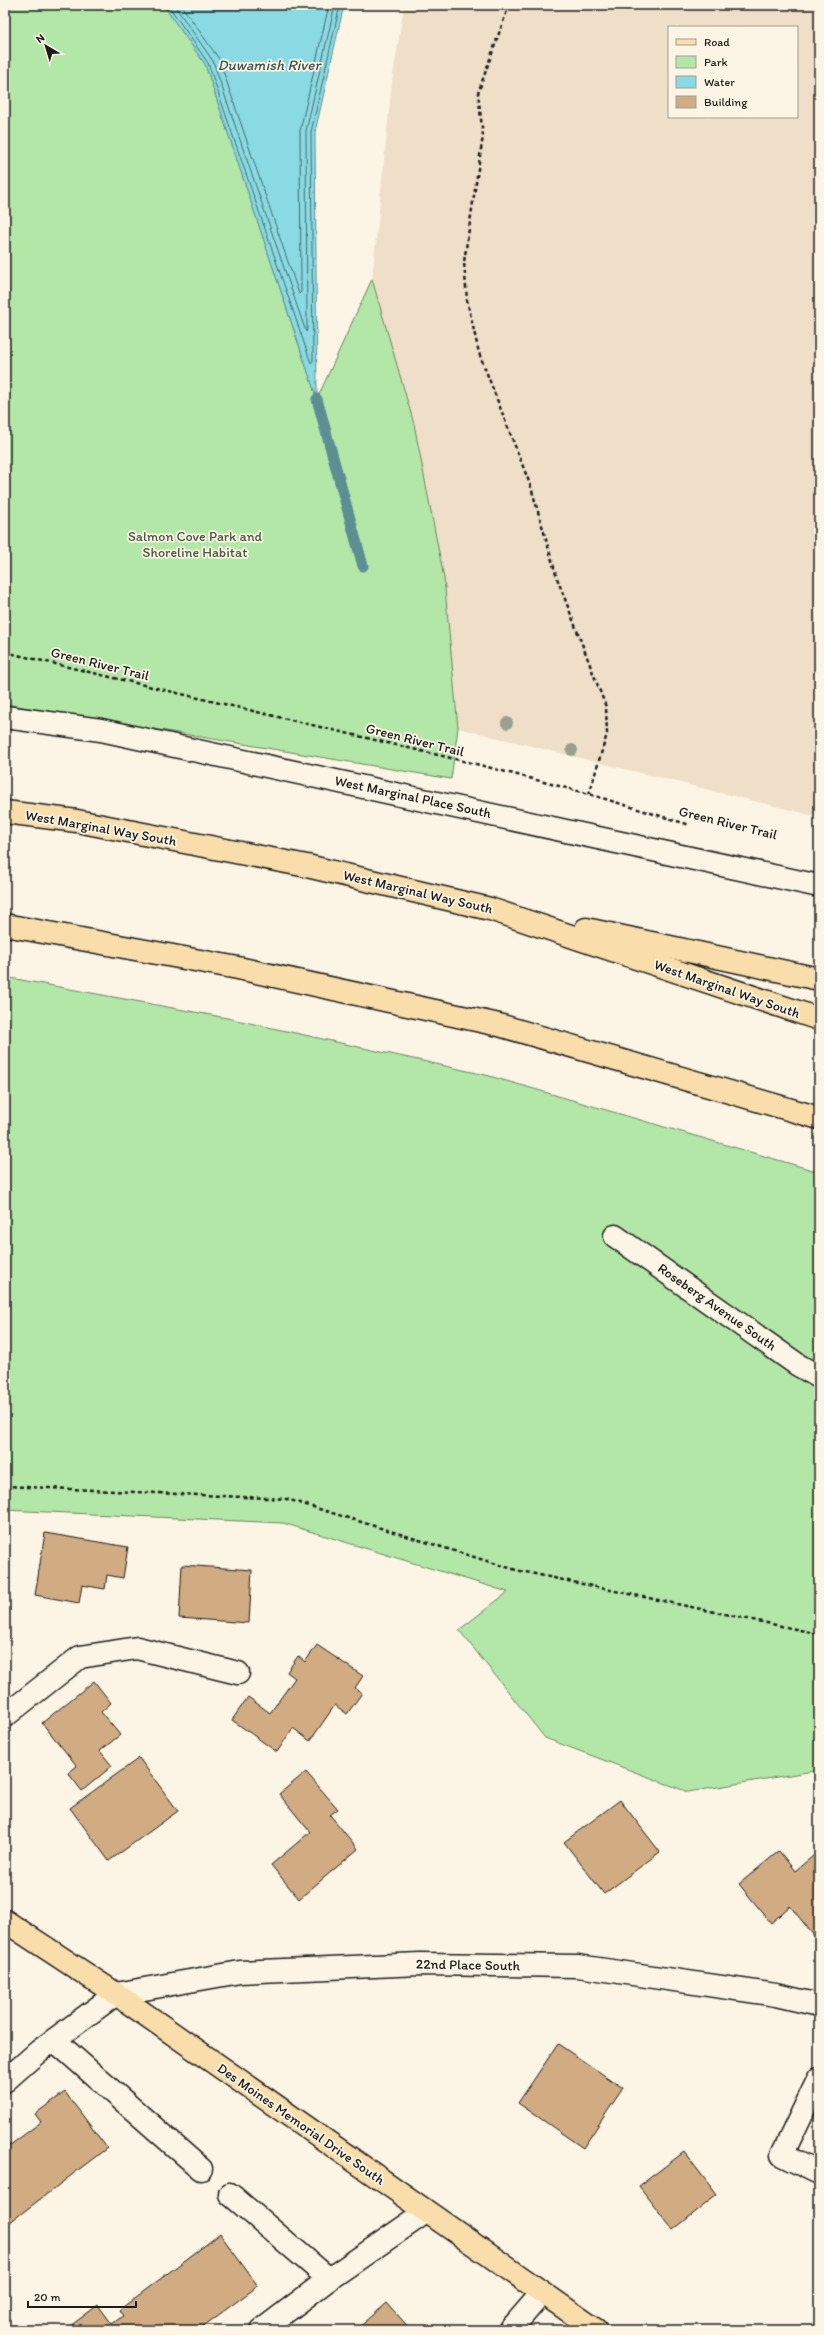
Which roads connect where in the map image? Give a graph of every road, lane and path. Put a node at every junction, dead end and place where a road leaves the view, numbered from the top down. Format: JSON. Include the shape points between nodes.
{"nodes":[{"id":1,"x":509,"y":5,"type":"edge"},
{"id":2,"x":5,"y":652,"type":"edge"},
{"id":3,"x":5,"y":717,"type":"edge"},
{"id":4,"x":589,"y":794,"type":"junction"},
{"id":5,"x":5,"y":812,"type":"edge"},
{"id":6,"x":694,"y":826,"type":"dead end"},
{"id":7,"x":819,"y":886,"type":"edge"},
{"id":8,"x":490,"y":909,"type":"junction"},
{"id":9,"x":5,"y":925,"type":"edge"},
{"id":10,"x":819,"y":979,"type":"edge"},
{"id":11,"x":819,"y":1019,"type":"edge"},
{"id":12,"x":819,"y":1118,"type":"edge"},
{"id":13,"x":615,"y":1236,"type":"dead end"},
{"id":14,"x":819,"y":1377,"type":"edge"},
{"id":15,"x":5,"y":1486,"type":"edge"},
{"id":16,"x":819,"y":1634,"type":"edge"},
{"id":17,"x":238,"y":1673,"type":"dead end"},
{"id":18,"x":5,"y":1716,"type":"edge"},
{"id":19,"x":5,"y":1921,"type":"edge"},
{"id":20,"x":116,"y":1994,"type":"junction"},
{"id":21,"x":819,"y":2005,"type":"edge"},
{"id":22,"x":54,"y":2040,"type":"junction"},
{"id":23,"x":819,"y":2078,"type":"edge"},
{"id":24,"x":5,"y":2081,"type":"edge"},
{"id":25,"x":201,"y":2169,"type":"dead end"},
{"id":26,"x":819,"y":2173,"type":"edge"},
{"id":27,"x":230,"y":2194,"type":"dead end"},
{"id":28,"x":426,"y":2212,"type":"junction"},
{"id":29,"x":329,"y":2279,"type":"junction"},
{"id":30,"x":542,"y":2293,"type":"junction"},
{"id":31,"x":262,"y":2330,"type":"edge"},
{"id":32,"x":510,"y":2330,"type":"edge"},
{"id":33,"x":596,"y":2330,"type":"edge"}],
"edges":[{"from":1,"to":4,"type":"path","via":[[478,93],[483,136],[464,262],[467,300],[479,353],[531,487],[557,578],[606,707],[607,734]]},
{"from":2,"to":4,"type":"path","name":"Green River Trail"},
{"from":3,"to":7,"type":"street","name":"West Marginal Place South","via":[[101,730]]},
{"from":4,"to":6,"type":"path","name":"Green River Trail"},
{"from":5,"to":8,"type":"main road","name":"West Marginal Way South","via":[[77,821],[307,866]]},
{"from":8,"to":10,"type":"main road"},
{"from":8,"to":11,"type":"main road","name":"West Marginal Way South"},
{"from":9,"to":12,"type":"main road","via":[[238,968],[498,1025]]},
{"from":13,"to":14,"type":"street","name":"Roseberg Avenue South","via":[[798,1365]]},
{"from":15,"to":16,"type":"path","via":[[287,1500],[516,1570]]},
{"from":17,"to":18,"type":"street","via":[[137,1648],[80,1657]]},
{"from":19,"to":20,"type":"main road","name":"Des Moines Memorial Drive South"},
{"from":20,"to":21,"type":"street","name":"22nd Place South","via":[[240,1972],[420,1964],[578,1966],[776,1995]]},
{"from":20,"to":22,"type":"street"},
{"from":20,"to":28,"type":"main road","name":"Des Moines Memorial Drive South"},
{"from":22,"to":24,"type":"street"},
{"from":22,"to":25,"type":"street"},
{"from":23,"to":26,"type":"street","via":[[782,2155]]},
{"from":27,"to":29,"type":"street"},
{"from":28,"to":29,"type":"street"},
{"from":28,"to":30,"type":"main road","name":"Des Moines Memorial Drive South"},
{"from":29,"to":31,"type":"street"},
{"from":30,"to":32,"type":"street"},
{"from":30,"to":33,"type":"main road","name":"Des Moines Memorial Drive South"}]}
